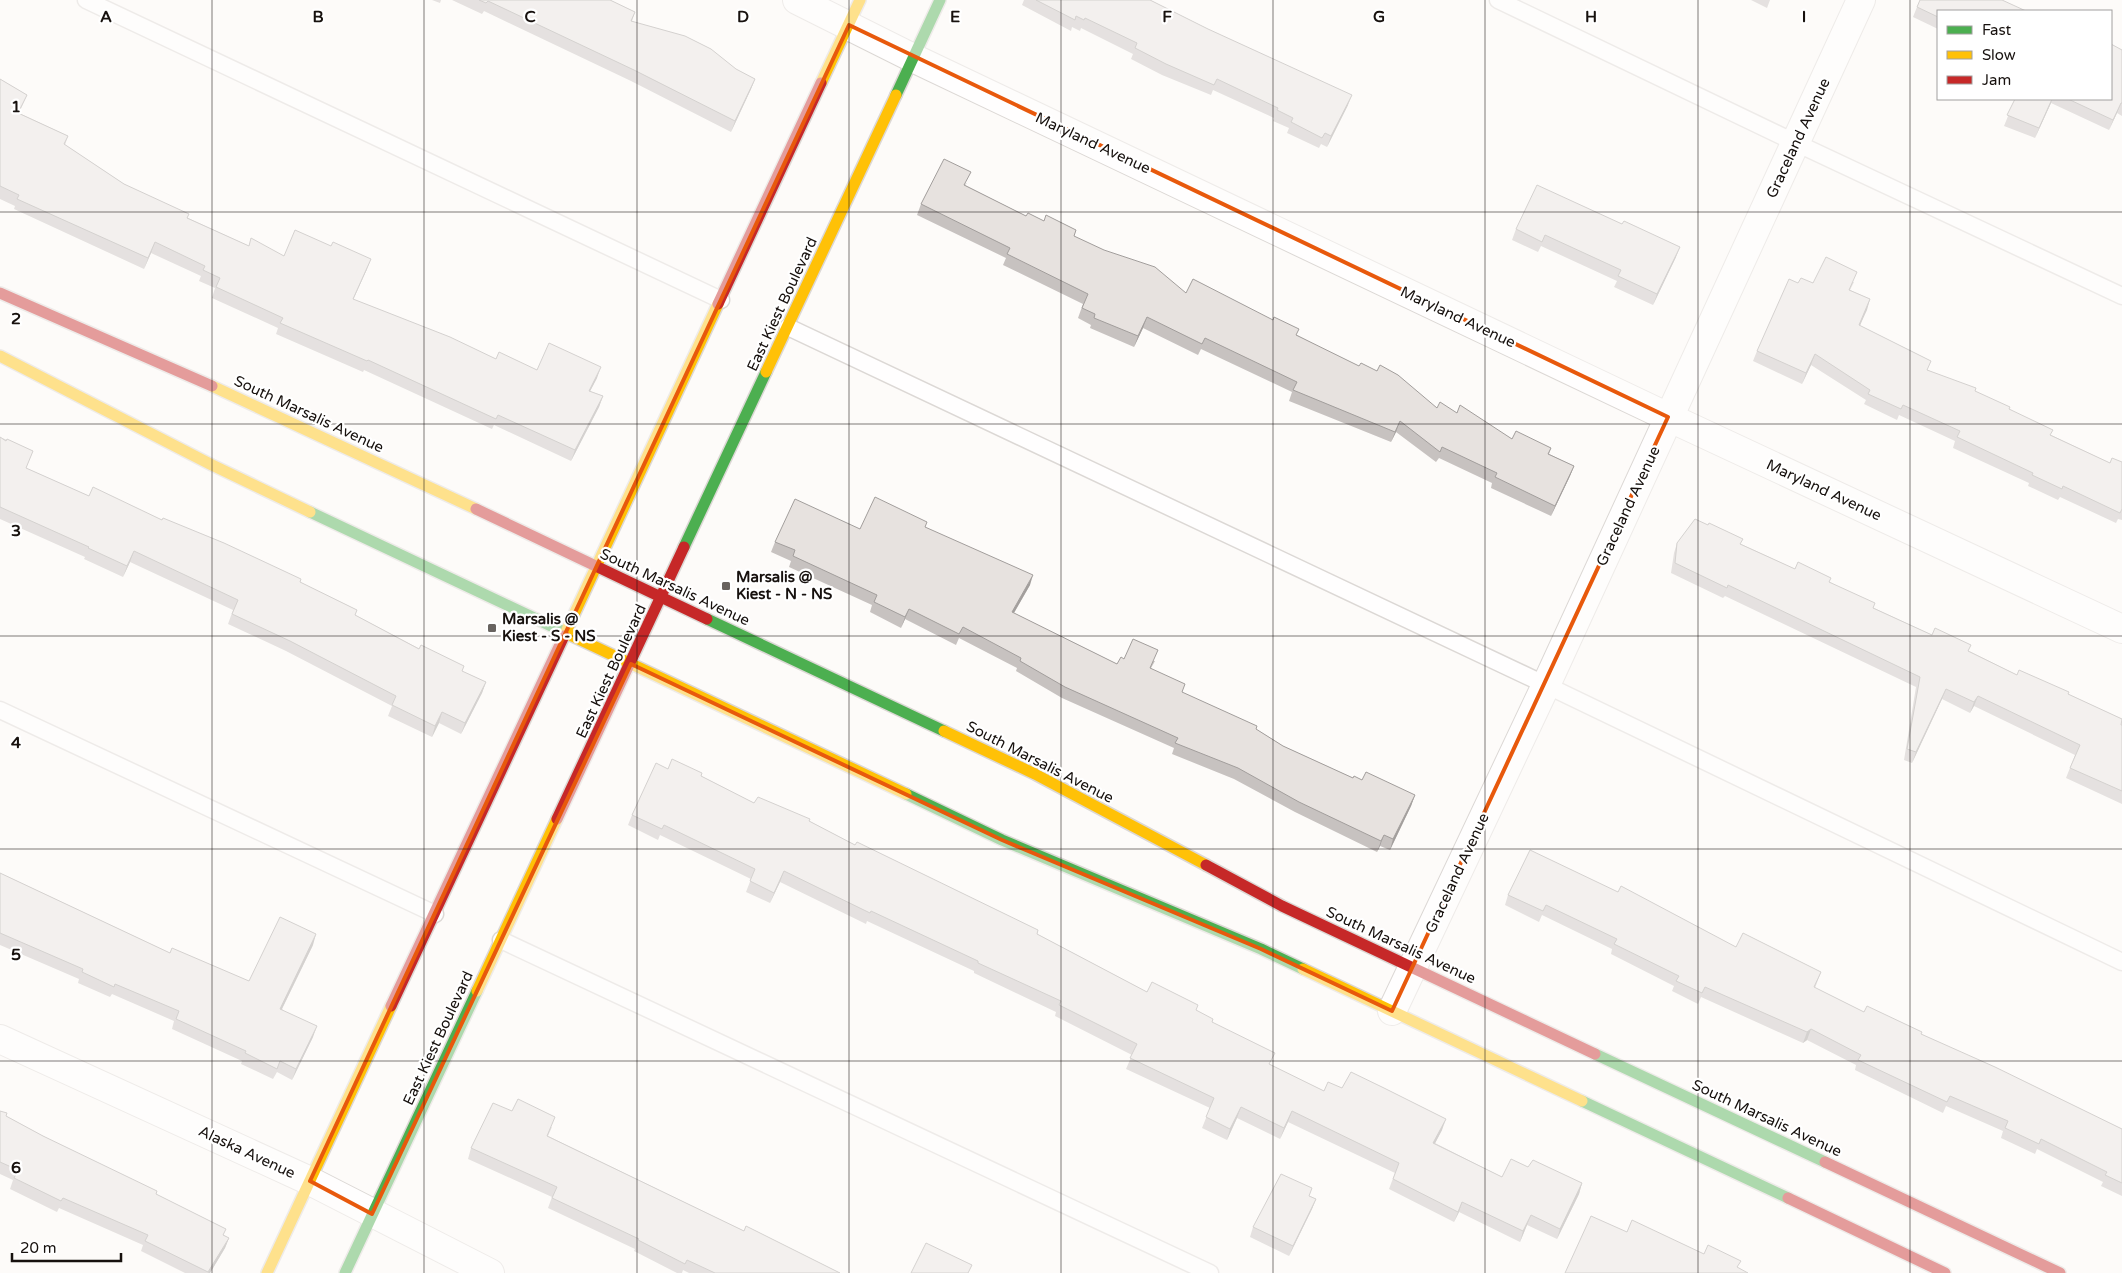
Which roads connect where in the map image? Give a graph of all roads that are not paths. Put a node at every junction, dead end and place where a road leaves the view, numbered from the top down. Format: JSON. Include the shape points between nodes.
{"nodes":[{"id":1,"x":86,"y":0,"type":"edge"},
{"id":2,"x":797,"y":0,"type":"edge"},
{"id":3,"x":860,"y":0,"type":"edge"},
{"id":4,"x":940,"y":0,"type":"edge"},
{"id":5,"x":1498,"y":0,"type":"edge"},
{"id":6,"x":1861,"y":0,"type":"edge"},
{"id":7,"x":848,"y":25,"type":"junction"},
{"id":8,"x":913,"y":58,"type":"junction"},
{"id":9,"x":1796,"y":143,"type":"junction"},
{"id":10,"x":0,"y":293,"type":"edge"},
{"id":11,"x":2122,"y":296,"type":"edge"},
{"id":12,"x":721,"y":300,"type":"junction"},
{"id":13,"x":788,"y":327,"type":"junction"},
{"id":14,"x":0,"y":356,"type":"edge"},
{"id":15,"x":1668,"y":417,"type":"junction"},
{"id":16,"x":597,"y":566,"type":"junction"},
{"id":17,"x":662,"y":597,"type":"junction"},
{"id":18,"x":2122,"y":629,"type":"edge"},
{"id":19,"x":566,"y":633,"type":"junction"},
{"id":20,"x":631,"y":664,"type":"junction"},
{"id":21,"x":1546,"y":685,"type":"junction"},
{"id":22,"x":0,"y":710,"type":"edge"},
{"id":23,"x":435,"y":914,"type":"junction"},
{"id":24,"x":501,"y":940,"type":"junction"},
{"id":25,"x":2122,"y":962,"type":"edge"},
{"id":26,"x":1413,"y":967,"type":"junction"},
{"id":27,"x":1392,"y":1011,"type":"junction"},
{"id":28,"x":0,"y":1039,"type":"edge"},
{"id":29,"x":310,"y":1181,"type":"junction"},
{"id":30,"x":372,"y":1214,"type":"junction"},
{"id":31,"x":267,"y":1273,"type":"edge"},
{"id":32,"x":345,"y":1273,"type":"edge"},
{"id":33,"x":490,"y":1273,"type":"edge"},
{"id":34,"x":1210,"y":1273,"type":"edge"},
{"id":35,"x":1945,"y":1273,"type":"edge"},
{"id":36,"x":2060,"y":1273,"type":"edge"}],
"edges":[{"from":1,"to":12,"type":"lane"},
{"from":2,"to":7,"type":"street","name":"Maryland Avenue"},
{"from":3,"to":7,"type":"main road"},
{"from":4,"to":8,"type":"main road","name":"East Kiest Boulevard"},
{"from":5,"to":9,"type":"lane"},
{"from":6,"to":9,"type":"street","name":"Graceland Avenue"},
{"from":7,"to":8,"type":"street","name":"Maryland Avenue"},
{"from":7,"to":12,"type":"main road"},
{"from":8,"to":13,"type":"main road","name":"East Kiest Boulevard"},
{"from":8,"to":15,"type":"street","name":"Maryland Avenue"},
{"from":9,"to":11,"type":"lane"},
{"from":9,"to":15,"type":"street","name":"Graceland Avenue"},
{"from":10,"to":16,"type":"main road","name":"South Marsalis Avenue","via":[[249,402]]},
{"from":12,"to":16,"type":"main road"},
{"from":13,"to":17,"type":"main road","name":"East Kiest Boulevard"},
{"from":13,"to":21,"type":"lane"},
{"from":14,"to":19,"type":"main road","via":[[212,465]]},
{"from":15,"to":18,"type":"street","name":"Maryland Avenue"},
{"from":15,"to":21,"type":"street","name":"Graceland Avenue"},
{"from":16,"to":17,"type":"main road","name":"South Marsalis Avenue"},
{"from":16,"to":19,"type":"main road"},
{"from":17,"to":20,"type":"main road","name":"East Kiest Boulevard"},
{"from":17,"to":26,"type":"main road","name":"South Marsalis Avenue","via":[[1035,774],[1282,906]]},
{"from":19,"to":20,"type":"main road"},
{"from":19,"to":23,"type":"main road"},
{"from":20,"to":24,"type":"main road","name":"East Kiest Boulevard"},
{"from":20,"to":27,"type":"main road","via":[[1002,840],[1261,949]]},
{"from":21,"to":25,"type":"lane"},
{"from":21,"to":26,"type":"street","name":"Graceland Avenue"},
{"from":22,"to":23,"type":"lane"},
{"from":23,"to":29,"type":"main road"},
{"from":24,"to":30,"type":"main road","name":"East Kiest Boulevard"},
{"from":24,"to":34,"type":"lane"},
{"from":26,"to":27,"type":"street","name":"Graceland Avenue"},
{"from":26,"to":36,"type":"main road","name":"South Marsalis Avenue"},
{"from":27,"to":35,"type":"main road"},
{"from":28,"to":29,"type":"street","name":"Alaska Avenue"},
{"from":29,"to":30,"type":"street","name":"Alaska Avenue"},
{"from":29,"to":31,"type":"main road"},
{"from":30,"to":32,"type":"main road","name":"East Kiest Boulevard"},
{"from":30,"to":33,"type":"street","name":"Alaska Avenue"}]}
